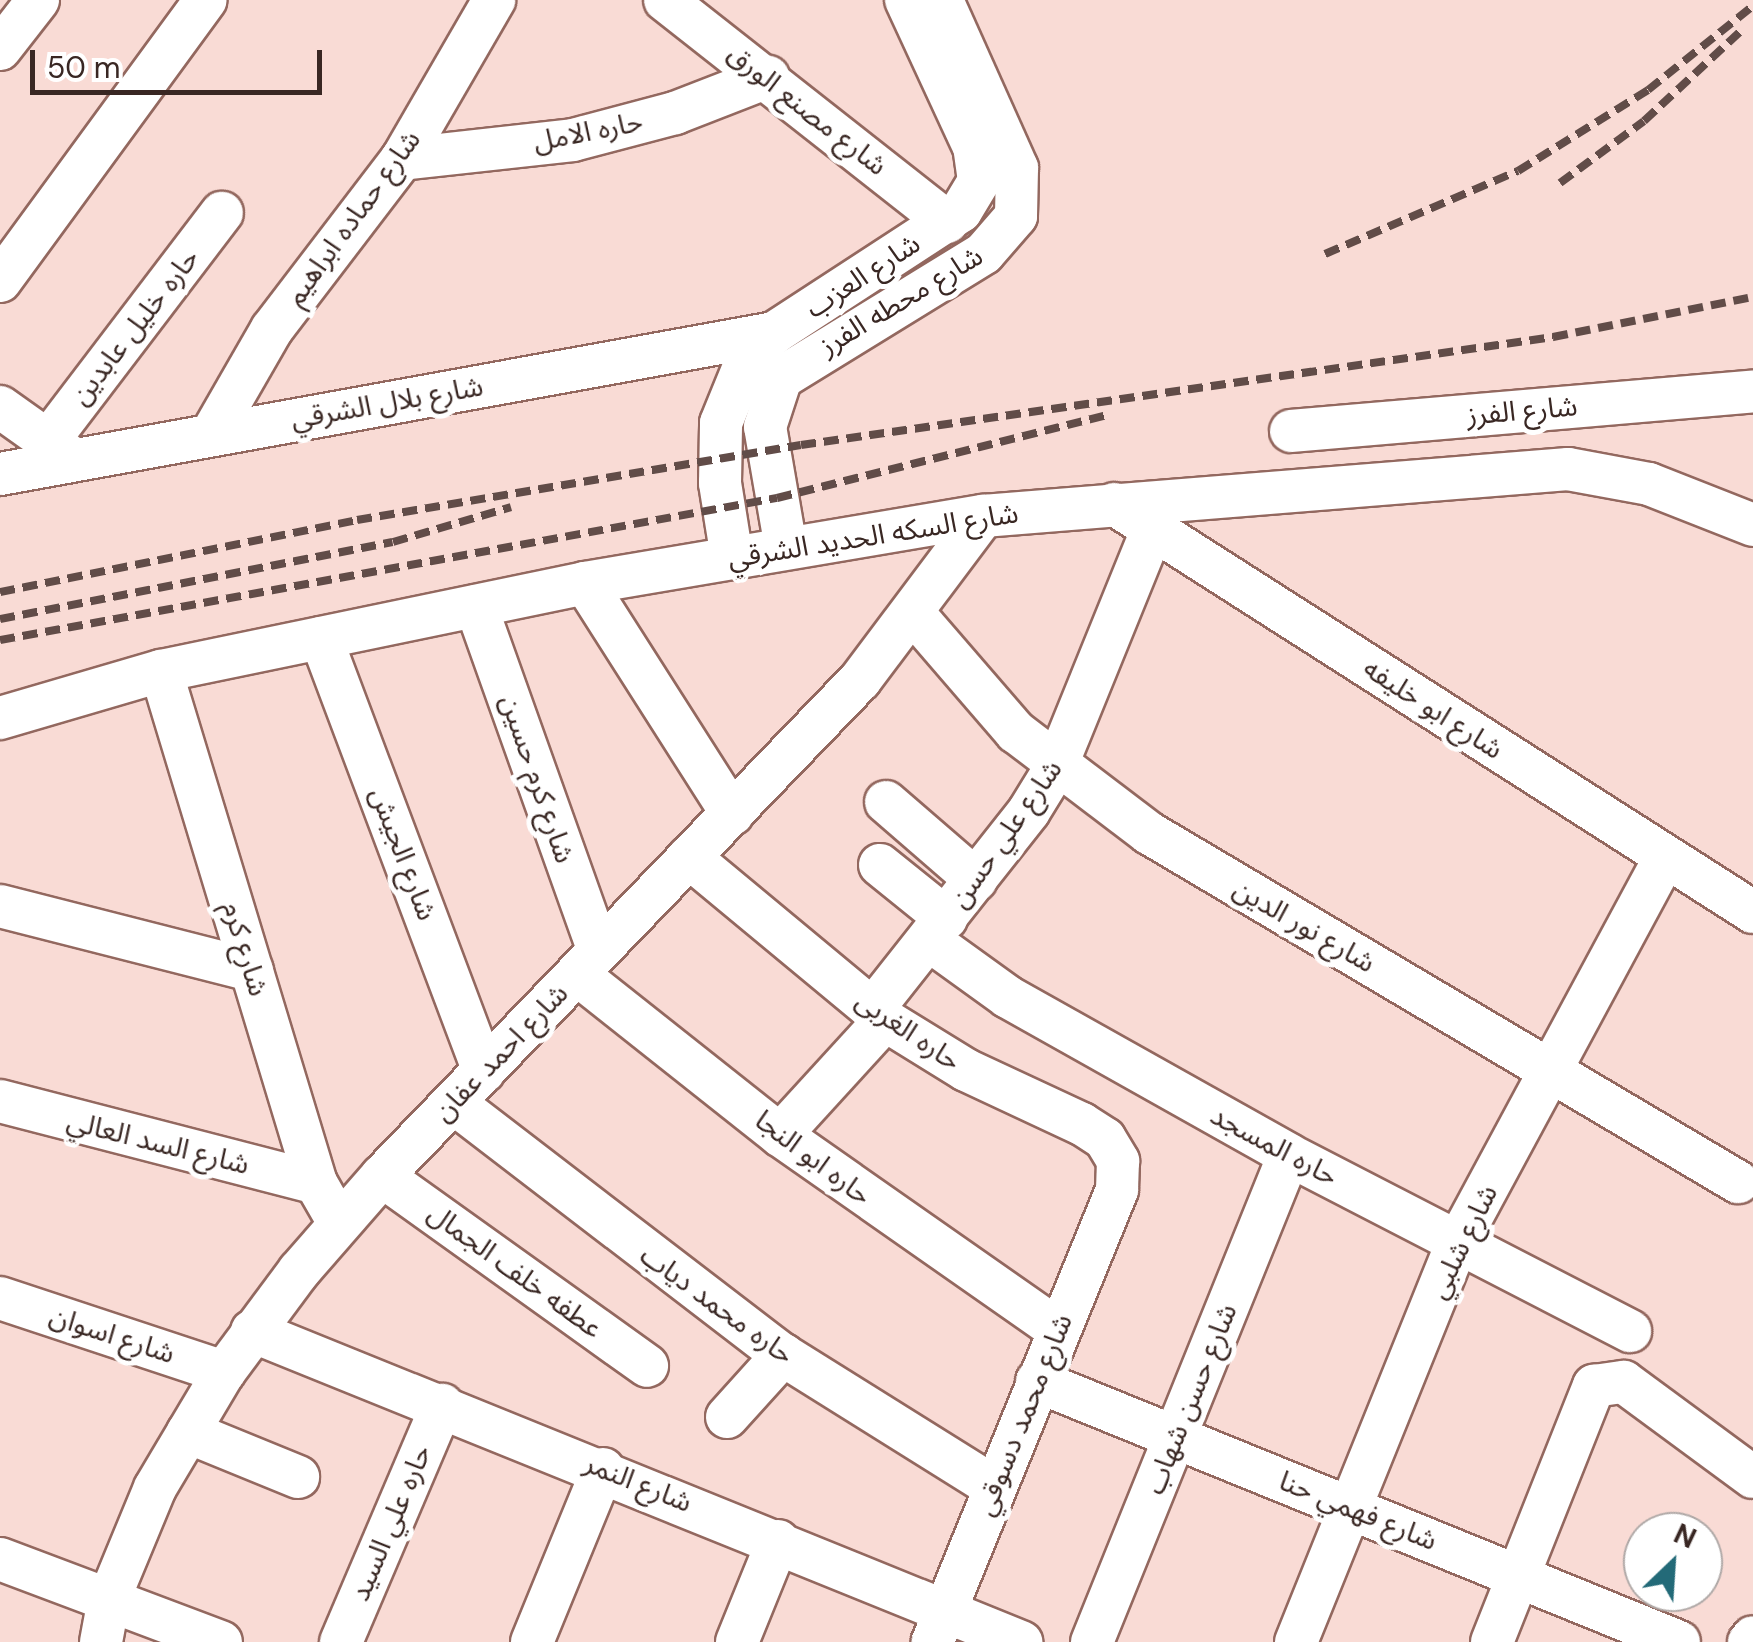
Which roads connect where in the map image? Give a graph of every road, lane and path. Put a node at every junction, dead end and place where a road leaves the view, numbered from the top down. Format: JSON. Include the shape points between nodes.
{"nodes":[{"id":1,"x":38,"y":0,"type":"edge"},
{"id":2,"x":206,"y":0,"type":"edge"},
{"id":3,"x":494,"y":0,"type":"edge"},
{"id":4,"x":906,"y":0,"type":"edge"},
{"id":5,"x":942,"y":0,"type":"edge"},
{"id":6,"x":690,"y":7,"type":"edge"},
{"id":7,"x":0,"y":50,"type":"edge"},
{"id":8,"x":768,"y":77,"type":"junction"},
{"id":9,"x":402,"y":159,"type":"junction"},
{"id":10,"x":222,"y":214,"type":"dead end"},
{"id":11,"x":947,"y":222,"type":"junction"},
{"id":12,"x":0,"y":281,"type":"edge"},
{"id":13,"x":774,"y":333,"type":"junction"},
{"id":14,"x":1753,"y":391,"type":"edge"},
{"id":15,"x":0,"y":408,"type":"edge"},
{"id":16,"x":1290,"y":431,"type":"dead end"},
{"id":17,"x":211,"y":435,"type":"junction"},
{"id":18,"x":61,"y":450,"type":"junction"},
{"id":19,"x":0,"y":474,"type":"edge"},
{"id":20,"x":1114,"y":504,"type":"junction"},
{"id":21,"x":983,"y":516,"type":"junction"},
{"id":22,"x":1753,"y":526,"type":"edge"},
{"id":23,"x":1153,"y":528,"type":"junction"},
{"id":24,"x":786,"y":548,"type":"junction"},
{"id":25,"x":732,"y":558,"type":"junction"},
{"id":26,"x":585,"y":583,"type":"junction"},
{"id":27,"x":476,"y":606,"type":"junction"},
{"id":28,"x":914,"y":614,"type":"junction"},
{"id":29,"x":321,"y":638,"type":"junction"},
{"id":30,"x":161,"y":670,"type":"junction"},
{"id":31,"x":0,"y":718,"type":"edge"},
{"id":32,"x":1056,"y":767,"type":"junction"},
{"id":33,"x":886,"y":802,"type":"dead end"},
{"id":34,"x":732,"y":814,"type":"junction"},
{"id":35,"x":689,"y":857,"type":"junction"},
{"id":36,"x":1665,"y":858,"type":"junction"},
{"id":37,"x":880,"y":865,"type":"dead end"},
{"id":38,"x":976,"y":880,"type":"junction"},
{"id":39,"x":0,"y":906,"type":"edge"},
{"id":40,"x":1753,"y":912,"type":"edge"},
{"id":41,"x":938,"y":929,"type":"junction"},
{"id":42,"x":588,"y":963,"type":"junction"},
{"id":43,"x":252,"y":970,"type":"junction"},
{"id":44,"x":878,"y":1015,"type":"junction"},
{"id":45,"x":484,"y":1070,"type":"junction"},
{"id":46,"x":1552,"y":1070,"type":"junction"},
{"id":47,"x":0,"y":1102,"type":"edge"},
{"id":48,"x":454,"y":1103,"type":"junction"},
{"id":49,"x":780,"y":1135,"type":"junction"},
{"id":50,"x":1289,"y":1156,"type":"junction"},
{"id":51,"x":382,"y":1176,"type":"junction"},
{"id":52,"x":1738,"y":1182,"type":"dead end"},
{"id":53,"x":316,"y":1183,"type":"junction"},
{"id":54,"x":1117,"y":1190,"type":"joint"},
{"id":55,"x":339,"y":1223,"type":"junction"},
{"id":56,"x":1458,"y":1242,"type":"junction"},
{"id":57,"x":0,"y":1298,"type":"edge"},
{"id":58,"x":1058,"y":1330,"type":"junction"},
{"id":59,"x":252,"y":1331,"type":"junction"},
{"id":60,"x":1630,"y":1331,"type":"dead end"},
{"id":61,"x":782,"y":1356,"type":"junction"},
{"id":62,"x":647,"y":1366,"type":"dead end"},
{"id":63,"x":224,"y":1372,"type":"junction"},
{"id":64,"x":1037,"y":1381,"type":"junction"},
{"id":65,"x":442,"y":1405,"type":"junction"},
{"id":66,"x":727,"y":1416,"type":"dead end"},
{"id":67,"x":188,"y":1432,"type":"junction"},
{"id":68,"x":1176,"y":1438,"type":"junction"},
{"id":69,"x":603,"y":1468,"type":"junction"},
{"id":70,"x":1753,"y":1477,"type":"edge"},
{"id":71,"x":298,"y":1478,"type":"dead end"},
{"id":72,"x":994,"y":1487,"type":"junction"},
{"id":73,"x":1346,"y":1506,"type":"junction"},
{"id":74,"x":778,"y":1541,"type":"junction"},
{"id":75,"x":0,"y":1559,"type":"edge"},
{"id":76,"x":1517,"y":1575,"type":"junction"},
{"id":77,"x":109,"y":1599,"type":"junction"},
{"id":78,"x":939,"y":1626,"type":"edge"},
{"id":79,"x":101,"y":1642,"type":"edge"},
{"id":80,"x":221,"y":1642,"type":"edge"},
{"id":81,"x":341,"y":1642,"type":"edge"},
{"id":82,"x":532,"y":1642,"type":"edge"},
{"id":83,"x":737,"y":1642,"type":"edge"},
{"id":84,"x":1021,"y":1642,"type":"edge"},
{"id":85,"x":1092,"y":1642,"type":"edge"},
{"id":86,"x":1296,"y":1642,"type":"edge"},
{"id":87,"x":1492,"y":1642,"type":"edge"},
{"id":88,"x":1679,"y":1642,"type":"edge"}],
"edges":[{"from":1,"to":7,"type":"street"},
{"from":2,"to":12,"type":"street"},
{"from":3,"to":9,"type":"street","name":"شارع حماده ابراهيم"},
{"from":4,"to":11,"type":"street","name":"شارع العزب","via":[[978,165],[972,198]]},
{"from":5,"to":24,"type":"street","name":"شارع محطه الفرز","via":[[1018,168],[1016,216],[984,253],[781,378],[765,427]]},
{"from":6,"to":8,"type":"street","name":"شارع مصنع الورق"},
{"from":8,"to":9,"type":"street","name":"حاره الامل","via":[[588,136]]},
{"from":8,"to":11,"type":"street","name":"شارع مصنع الورق"},
{"from":9,"to":17,"type":"street","name":"شارع حماده ابراهيم","via":[[272,329]]},
{"from":10,"to":18,"type":"street","name":"حاره خليل عابدين"},
{"from":11,"to":13,"type":"street","name":"شارع العزب"},
{"from":13,"to":17,"type":"street","name":"شارع بلال الشرقي"},
{"from":13,"to":25,"type":"street","name":"شارع العزب","via":[[734,381],[721,423],[720,483]]},
{"from":14,"to":16,"type":"street","name":"شارع الفرز"},
{"from":15,"to":18,"type":"street"},
{"from":17,"to":18,"type":"street","name":"شارع بلال الشرقي"},
{"from":18,"to":19,"type":"street","name":"شارع بلال الشرقي"},
{"from":20,"to":21,"type":"street","name":"شارع السكه الحديد الشرقي"},
{"from":20,"to":22,"type":"street","name":"شارع السكه الحديد الشرقي","via":[[1568,469],[1650,484]]},
{"from":20,"to":23,"type":"street","name":"شارع ابو خليفه"},
{"from":21,"to":24,"type":"street","name":"شارع السكه الحديد الشرقي"},
{"from":21,"to":28,"type":"street","name":"شارع احمد عفان"},
{"from":23,"to":32,"type":"street","name":"شارع علي حسن"},
{"from":23,"to":36,"type":"street","name":"شارع ابو خليفه"},
{"from":24,"to":25,"type":"street","name":"شارع السكه الحديد الشرقي"},
{"from":25,"to":26,"type":"street","name":"شارع السكه الحديد الشرقي"},
{"from":26,"to":27,"type":"street","name":"شارع السكه الحديد الشرقي"},
{"from":26,"to":34,"type":"street"},
{"from":27,"to":29,"type":"street","name":"شارع السكه الحديد الشرقي"},
{"from":27,"to":42,"type":"street","name":"شارع كرم حسين"},
{"from":28,"to":32,"type":"street","name":"شارع نور الدين","via":[[979,694]]},
{"from":28,"to":34,"type":"street","name":"شارع احمد عفان"},
{"from":29,"to":30,"type":"street","name":"شارع السكه الحديد الشرقي"},
{"from":29,"to":45,"type":"street","name":"شارع الجيش"},
{"from":30,"to":31,"type":"street","name":"شارع السكه الحديد الشرقي"},
{"from":30,"to":43,"type":"street","name":"شارع كرم"},
{"from":32,"to":38,"type":"street","name":"شارع علي حسن"},
{"from":32,"to":46,"type":"street","name":"شارع نور الدين","via":[[1232,884]]},
{"from":33,"to":38,"type":"street"},
{"from":34,"to":35,"type":"street","name":"شارع احمد عفان"},
{"from":35,"to":42,"type":"street","name":"شارع احمد عفان"},
{"from":35,"to":44,"type":"street","name":"حاره الغربى"},
{"from":36,"to":40,"type":"street","name":"شارع ابو خليفه"},
{"from":36,"to":46,"type":"street","name":"شارع شلبي"},
{"from":37,"to":41,"type":"street","name":"حاره المسجد"},
{"from":38,"to":41,"type":"street","name":"شارع علي حسن"},
{"from":39,"to":43,"type":"street"},
{"from":41,"to":44,"type":"street","name":"شارع علي حسن"},
{"from":41,"to":50,"type":"street","name":"حاره المسجد","via":[[1008,997]]},
{"from":42,"to":45,"type":"street","name":"شارع احمد عفان"},
{"from":42,"to":49,"type":"street","name":"حاره ابو النجا"},
{"from":43,"to":53,"type":"street","name":"شارع كرم"},
{"from":44,"to":49,"type":"street","name":"شارع علي حسن"},
{"from":44,"to":54,"type":"street","name":"حاره الغربى","via":[[966,1070],[1105,1140],[1118,1161]]},
{"from":45,"to":48,"type":"street","name":"شارع احمد عفان"},
{"from":46,"to":52,"type":"street","name":"شارع نور الدين"},
{"from":46,"to":56,"type":"street","name":"شارع شلبي"},
{"from":47,"to":53,"type":"street","name":"شارع السد العالي"},
{"from":48,"to":51,"type":"street","name":"شارع احمد عفان"},
{"from":48,"to":61,"type":"street","name":"حاره محمد دياب"},
{"from":49,"to":58,"type":"street","name":"حاره ابو النجا"},
{"from":50,"to":56,"type":"street","name":"حاره المسجد"},
{"from":50,"to":68,"type":"street","name":"شارع حسن شهاب"},
{"from":51,"to":55,"type":"street","name":"شارع احمد عفان"},
{"from":51,"to":62,"type":"street","name":"عطفه خلف الجمال"},
{"from":53,"to":55,"type":"street","name":"شارع كرم"},
{"from":54,"to":58,"type":"street","name":"شارع محمد دسوقي"},
{"from":55,"to":59,"type":"street","name":"شارع احمد عفان"},
{"from":56,"to":60,"type":"street","name":"حاره المسجد"},
{"from":56,"to":73,"type":"street","name":"شارع شلبي"},
{"from":57,"to":63,"type":"street","name":"شارع اسوان"},
{"from":58,"to":64,"type":"street","name":"شارع محمد دسوقي"},
{"from":59,"to":63,"type":"street","name":"شارع احمد عفان"},
{"from":59,"to":65,"type":"street","name":"شارع النمر"},
{"from":61,"to":66,"type":"street"},
{"from":61,"to":72,"type":"street","name":"حاره محمد دياب"},
{"from":63,"to":67,"type":"street","name":"شارع احمد عفان"},
{"from":64,"to":68,"type":"street","name":"شارع فهمي حنا"},
{"from":64,"to":72,"type":"street","name":"شارع محمد دسوقي"},
{"from":65,"to":69,"type":"street","name":"شارع النمر"},
{"from":65,"to":81,"type":"street","name":"حاره علي السيد"},
{"from":67,"to":71,"type":"street"},
{"from":67,"to":77,"type":"street","name":"شارع احمد عفان","via":[[131,1539]]},
{"from":68,"to":73,"type":"street","name":"شارع فهمي حنا"},
{"from":68,"to":85,"type":"street","name":"شارع حسن شهاب"},
{"from":69,"to":74,"type":"street","name":"شارع النمر"},
{"from":69,"to":82,"type":"street"},
{"from":70,"to":76,"type":"street","via":[[1624,1382],[1603,1381],[1587,1394]]},
{"from":72,"to":78,"type":"street","name":"شارع محمد دسوقي"},
{"from":73,"to":76,"type":"street","name":"شارع فهمي حنا"},
{"from":73,"to":86,"type":"street","name":"شارع شلبي"},
{"from":74,"to":78,"type":"street","name":"شارع النمر"},
{"from":74,"to":83,"type":"street"},
{"from":75,"to":77,"type":"street"},
{"from":76,"to":87,"type":"street"},
{"from":76,"to":88,"type":"street","name":"شارع فهمي حنا"},
{"from":77,"to":79,"type":"street","name":"شارع احمد عفان"},
{"from":77,"to":80,"type":"street"},
{"from":78,"to":84,"type":"street","name":"شارع النمر"}]}
